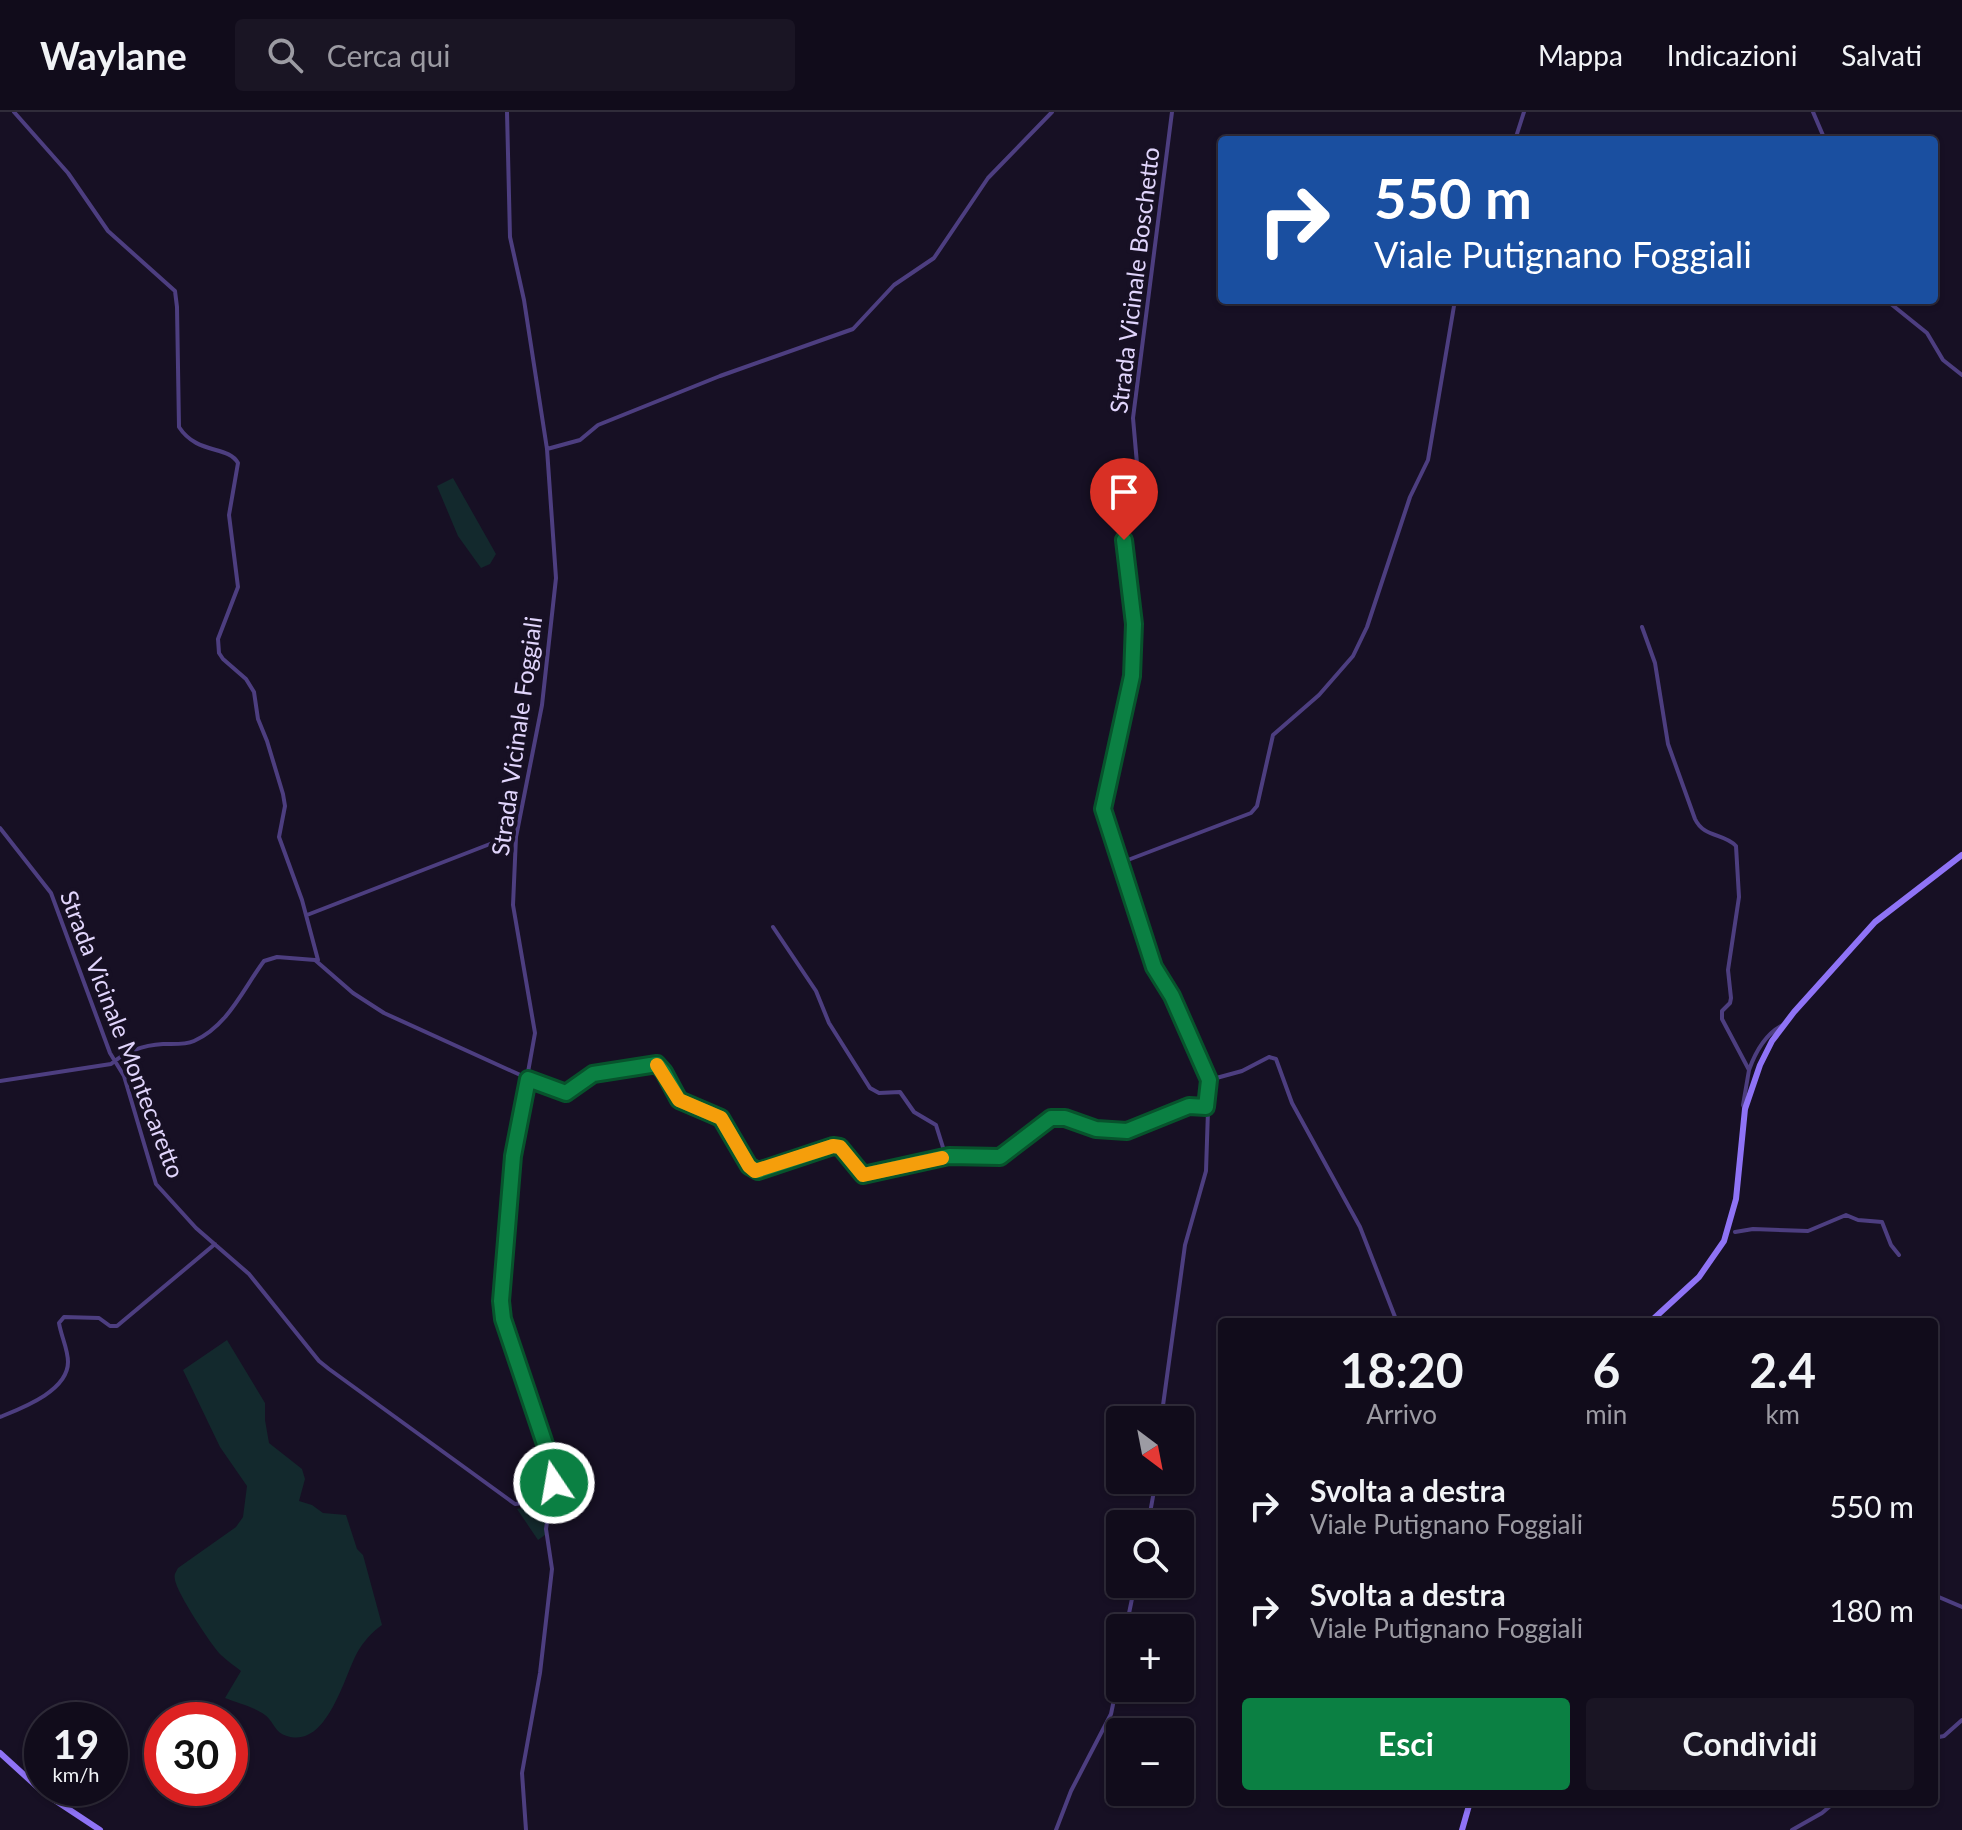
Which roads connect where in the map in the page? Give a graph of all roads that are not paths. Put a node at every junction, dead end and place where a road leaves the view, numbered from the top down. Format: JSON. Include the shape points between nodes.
{"nodes":[{"id":1,"x":14,"y":112,"type":"edge"},
{"id":2,"x":507,"y":112,"type":"edge"},
{"id":3,"x":1052,"y":112,"type":"edge"},
{"id":4,"x":1172,"y":112,"type":"edge"},
{"id":5,"x":1524,"y":112,"type":"edge"},
{"id":6,"x":1813,"y":112,"type":"edge"},
{"id":7,"x":1516,"y":136,"type":"edge"},
{"id":8,"x":1823,"y":136,"type":"edge"},
{"id":9,"x":1454,"y":304,"type":"edge"},
{"id":10,"x":1891,"y":304,"type":"edge"},
{"id":11,"x":1962,"y":375,"type":"edge"},
{"id":12,"x":547,"y":449,"type":"junction"},
{"id":13,"x":1642,"y":627,"type":"dead end"},
{"id":14,"x":0,"y":828,"type":"edge"},
{"id":15,"x":516,"y":837,"type":"junction"},
{"id":16,"x":1962,"y":855,"type":"edge"},
{"id":17,"x":1120,"y":863,"type":"junction"},
{"id":18,"x":307,"y":915,"type":"junction"},
{"id":19,"x":773,"y":927,"type":"dead end"},
{"id":20,"x":318,"y":962,"type":"junction"},
{"id":21,"x":1784,"y":1025,"type":"junction"},
{"id":22,"x":114,"y":1061,"type":"junction"},
{"id":23,"x":1749,"y":1070,"type":"junction"},
{"id":24,"x":528,"y":1079,"type":"junction"},
{"id":25,"x":1209,"y":1080,"type":"junction"},
{"id":26,"x":0,"y":1081,"type":"edge"},
{"id":27,"x":1206,"y":1107,"type":"junction"},
{"id":28,"x":1745,"y":1109,"type":"junction"},
{"id":29,"x":946,"y":1157,"type":"junction"},
{"id":30,"x":1735,"y":1232,"type":"dead end"},
{"id":31,"x":215,"y":1244,"type":"junction"},
{"id":32,"x":1899,"y":1255,"type":"dead end"},
{"id":33,"x":1395,"y":1318,"type":"edge"},
{"id":34,"x":1654,"y":1318,"type":"edge"},
{"id":35,"x":1163,"y":1406,"type":"edge"},
{"id":36,"x":0,"y":1417,"type":"edge"},
{"id":37,"x":551,"y":1500,"type":"junction"},
{"id":38,"x":1938,"y":1597,"type":"edge"},
{"id":39,"x":1962,"y":1607,"type":"edge"},
{"id":40,"x":1114,"y":1702,"type":"edge"},
{"id":41,"x":1962,"y":1720,"type":"edge"},
{"id":42,"x":1938,"y":1737,"type":"edge"},
{"id":43,"x":0,"y":1753,"type":"edge"},
{"id":44,"x":1469,"y":1806,"type":"edge"},
{"id":45,"x":1829,"y":1806,"type":"edge"},
{"id":46,"x":100,"y":1830,"type":"edge"},
{"id":47,"x":526,"y":1830,"type":"edge"},
{"id":48,"x":1056,"y":1830,"type":"edge"},
{"id":49,"x":1462,"y":1830,"type":"edge"},
{"id":50,"x":1792,"y":1830,"type":"edge"}],
"edges":[{"from":1,"to":18,"type":"street","via":[[68,173],[108,231],[175,291],[179,427],[189,440],[232,455],[238,463],[229,515],[238,587],[218,646],[223,659],[254,692],[283,794],[279,837]]},
{"from":2,"to":12,"type":"street","name":"Strada Vicinale Foggiali","via":[[510,237]]},
{"from":3,"to":12,"type":"street","via":[[988,178],[934,258],[894,285],[853,329],[720,376],[598,425],[580,440]]},
{"from":4,"to":17,"type":"street","name":"Strada Vicinale Boschetto","via":[[1133,418],[1140,498],[1118,516],[1134,624],[1132,676],[1103,809]]},
{"from":5,"to":7,"type":"street"},
{"from":6,"to":8,"type":"street"},
{"from":9,"to":17,"type":"street","via":[[1428,460],[1410,497],[1359,646],[1319,695],[1273,735],[1251,813]]},
{"from":10,"to":11,"type":"street","via":[[1927,333],[1947,365]]},
{"from":12,"to":15,"type":"street","name":"Strada Vicinale Foggiali","via":[[556,578],[549,661]]},
{"from":13,"to":23,"type":"street","via":[[1655,663],[1668,744],[1695,819],[1703,830],[1736,846],[1739,897],[1728,970],[1731,998],[1722,1019]]},
{"from":14,"to":22,"type":"street","name":"Strada Vicinale Montecaretto","via":[[51,893]]},
{"from":15,"to":18,"type":"street"},
{"from":15,"to":24,"type":"street","name":"Strada Vicinale Foggiali","via":[[513,905],[535,1033]]},
{"from":16,"to":21,"type":"main road","via":[[1875,922]]},
{"from":17,"to":25,"type":"street","name":"Strada Vicinale Boschetto","via":[[1154,967]]},
{"from":18,"to":20,"type":"street"},
{"from":19,"to":29,"type":"street","via":[[870,1088],[900,1092],[914,1112],[934,1122]]},
{"from":20,"to":22,"type":"street","via":[[270,958],[211,1031],[187,1044],[148,1045]]},
{"from":20,"to":24,"type":"street","via":[[384,1013]]},
{"from":21,"to":23,"type":"street","via":[[1762,1043]]},
{"from":21,"to":28,"type":"main road","via":[[1760,1065]]},
{"from":22,"to":26,"type":"street"},
{"from":22,"to":31,"type":"street","name":"Strada Vicinale Montecaretto","via":[[127,1084],[156,1184]]},
{"from":23,"to":28,"type":"street"},
{"from":24,"to":29,"type":"street","via":[[566,1093],[593,1074],[657,1064],[679,1100],[721,1118],[755,1171],[833,1146],[840,1147],[863,1175]]},
{"from":24,"to":37,"type":"street","name":"Strada Vicinale Foggiali","via":[[513,1156],[501,1301],[553,1468]]},
{"from":25,"to":27,"type":"street"},
{"from":25,"to":33,"type":"street","via":[[1269,1057],[1276,1059],[1292,1103],[1364,1236]]},
{"from":27,"to":29,"type":"street","via":[[1189,1106],[1127,1131],[1051,1118],[1000,1157]]},
{"from":27,"to":35,"type":"street","via":[[1206,1171],[1185,1245]]},
{"from":28,"to":34,"type":"main road","via":[[1736,1199],[1724,1241],[1699,1277]]},
{"from":30,"to":32,"type":"street","via":[[1808,1231],[1846,1215],[1882,1222]]},
{"from":31,"to":36,"type":"street","via":[[117,1326],[99,1318],[64,1317],[59,1323],[68,1362],[64,1376],[31,1402]]},
{"from":31,"to":37,"type":"street","name":"Strada Vicinale Montecaretto","via":[[249,1274],[329,1369],[515,1504]]},
{"from":37,"to":47,"type":"street","name":"Strada Vicinale Foggiali","via":[[546,1529],[552,1569],[522,1773]]},
{"from":38,"to":39,"type":"street"},
{"from":40,"to":48,"type":"street"},
{"from":41,"to":42,"type":"street"},
{"from":43,"to":46,"type":"main road","via":[[44,1793]]},
{"from":44,"to":49,"type":"main road"},
{"from":45,"to":50,"type":"street"}]}
